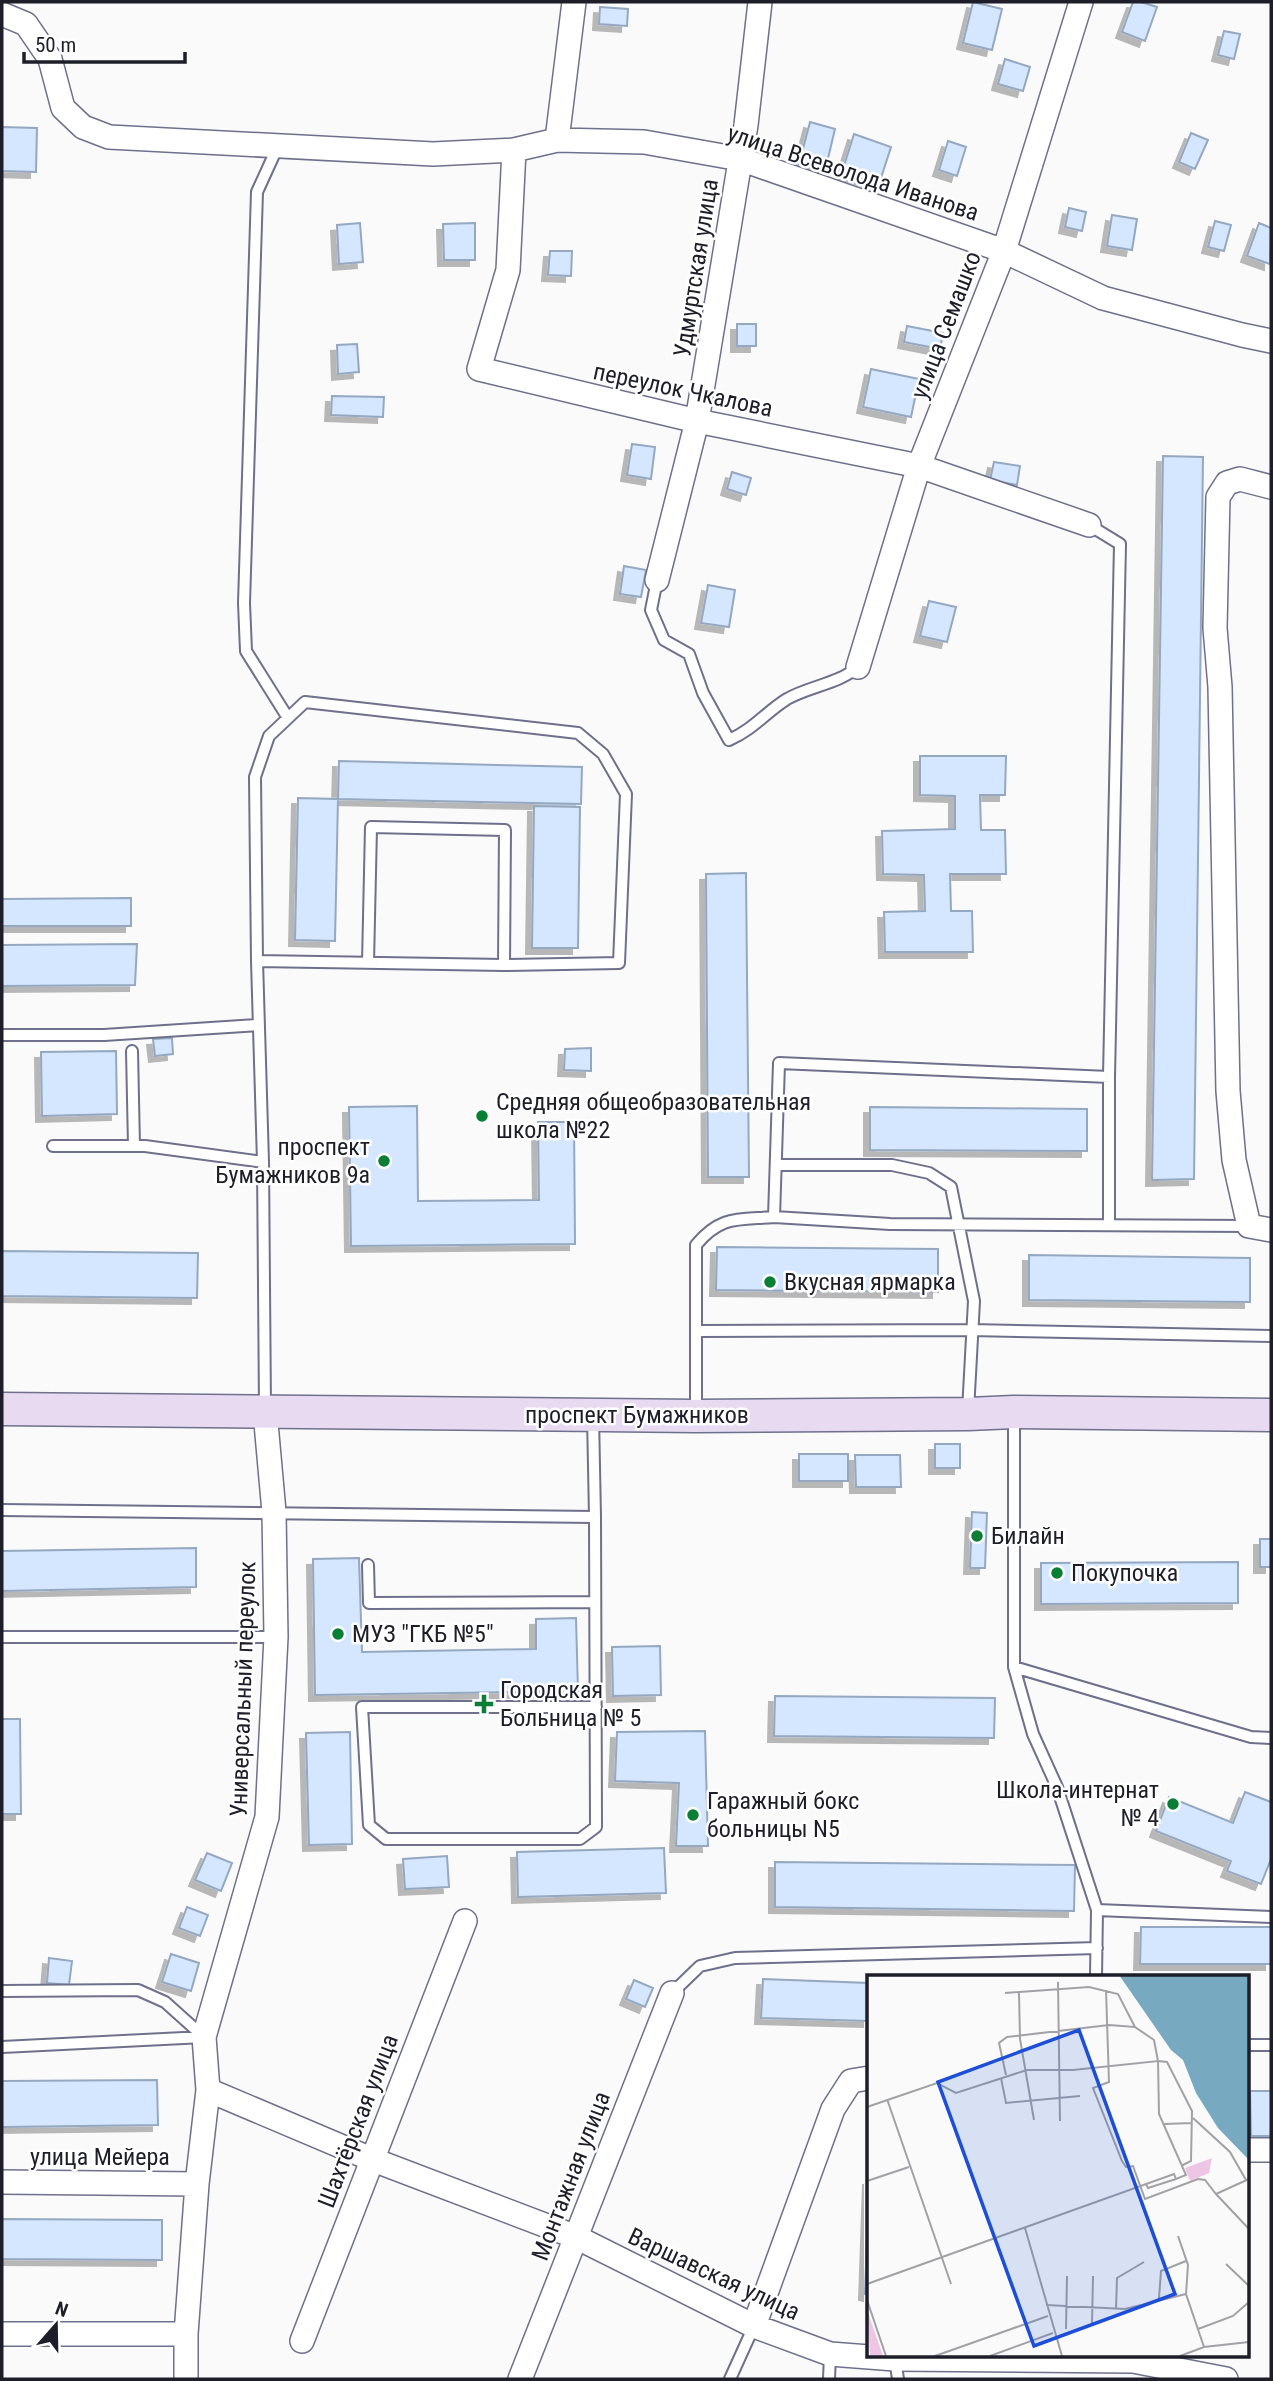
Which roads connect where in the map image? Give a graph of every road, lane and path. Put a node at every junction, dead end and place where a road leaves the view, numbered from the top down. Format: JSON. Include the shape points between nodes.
{"nodes":[{"id":1,"x":574,"y":2,"type":"edge"},
{"id":2,"x":760,"y":2,"type":"edge"},
{"id":3,"x":1081,"y":2,"type":"edge"},
{"id":4,"x":2,"y":14,"type":"edge"},
{"id":5,"x":557,"y":140,"type":"junction"},
{"id":6,"x":278,"y":146,"type":"junction"},
{"id":7,"x":514,"y":150,"type":"junction"},
{"id":8,"x":740,"y":159,"type":"junction"},
{"id":9,"x":1004,"y":251,"type":"junction"},
{"id":10,"x":1271,"y":341,"type":"edge"},
{"id":11,"x":697,"y":421,"type":"junction"},
{"id":12,"x":919,"y":466,"type":"junction"},
{"id":13,"x":1271,"y":487,"type":"edge"},
{"id":14,"x":1089,"y":525,"type":"joint"},
{"id":15,"x":657,"y":580,"type":"joint"},
{"id":16,"x":858,"y":667,"type":"joint"},
{"id":17,"x":288,"y":718,"type":"junction"},
{"id":18,"x":257,"y":961,"type":"junction"},
{"id":19,"x":368,"y":963,"type":"junction"},
{"id":20,"x":504,"y":965,"type":"junction"},
{"id":21,"x":258,"y":1025,"type":"junction"},
{"id":22,"x":2,"y":1035,"type":"edge"},
{"id":23,"x":132,"y":1051,"type":"dead end"},
{"id":24,"x":1109,"y":1077,"type":"junction"},
{"id":25,"x":53,"y":1146,"type":"dead end"},
{"id":26,"x":134,"y":1146,"type":"junction"},
{"id":27,"x":263,"y":1162,"type":"junction"},
{"id":28,"x":776,"y":1165,"type":"junction"},
{"id":29,"x":774,"y":1217,"type":"junction"},
{"id":30,"x":960,"y":1224,"type":"junction"},
{"id":31,"x":1109,"y":1224,"type":"junction"},
{"id":32,"x":1260,"y":1228,"type":"edge"},
{"id":33,"x":971,"y":1330,"type":"junction"},
{"id":34,"x":696,"y":1331,"type":"junction"},
{"id":35,"x":1271,"y":1336,"type":"edge"},
{"id":36,"x":2,"y":1409,"type":"edge"},
{"id":37,"x":265,"y":1412,"type":"junction"},
{"id":38,"x":1014,"y":1412,"type":"junction"},
{"id":39,"x":968,"y":1414,"type":"junction"},
{"id":40,"x":1271,"y":1415,"type":"edge"},
{"id":41,"x":593,"y":1416,"type":"junction"},
{"id":42,"x":696,"y":1416,"type":"junction"},
{"id":43,"x":2,"y":1510,"type":"edge"},
{"id":44,"x":274,"y":1512,"type":"junction"},
{"id":45,"x":595,"y":1517,"type":"junction"},
{"id":46,"x":368,"y":1564,"type":"dead end"},
{"id":47,"x":595,"y":1602,"type":"junction"},
{"id":48,"x":2,"y":1637,"type":"edge"},
{"id":49,"x":276,"y":1637,"type":"junction"},
{"id":50,"x":1014,"y":1667,"type":"junction"},
{"id":51,"x":596,"y":1707,"type":"junction"},
{"id":52,"x":1271,"y":1738,"type":"edge"},
{"id":53,"x":1097,"y":1910,"type":"junction"},
{"id":54,"x":1271,"y":1917,"type":"edge"},
{"id":55,"x":465,"y":1921,"type":"dead end"},
{"id":56,"x":1097,"y":1948,"type":"junction"},
{"id":57,"x":1096,"y":1975,"type":"edge"},
{"id":58,"x":2,"y":1991,"type":"edge"},
{"id":59,"x":672,"y":1993,"type":"joint"},
{"id":60,"x":204,"y":2037,"type":"junction"},
{"id":61,"x":1248,"y":2045,"type":"edge"},
{"id":62,"x":1271,"y":2045,"type":"edge"},
{"id":63,"x":2,"y":2047,"type":"edge"},
{"id":64,"x":867,"y":2078,"type":"edge"},
{"id":65,"x":208,"y":2090,"type":"junction"},
{"id":66,"x":1248,"y":2150,"type":"edge"},
{"id":67,"x":1271,"y":2150,"type":"edge"},
{"id":68,"x":371,"y":2159,"type":"junction"},
{"id":69,"x":2,"y":2182,"type":"edge"},
{"id":70,"x":197,"y":2184,"type":"junction"},
{"id":71,"x":576,"y":2237,"type":"junction"},
{"id":72,"x":754,"y":2326,"type":"junction"},
{"id":73,"x":2,"y":2334,"type":"edge"},
{"id":74,"x":186,"y":2334,"type":"junction"},
{"id":75,"x":302,"y":2341,"type":"dead end"},
{"id":76,"x":830,"y":2354,"type":"junction"},
{"id":77,"x":1135,"y":2358,"type":"edge"},
{"id":78,"x":897,"y":2369,"type":"edge"},
{"id":79,"x":186,"y":2379,"type":"edge"},
{"id":80,"x":520,"y":2379,"type":"edge"},
{"id":81,"x":730,"y":2379,"type":"edge"},
{"id":82,"x":829,"y":2379,"type":"edge"},
{"id":83,"x":1226,"y":2379,"type":"edge"}],
"edges":[{"from":1,"to":5,"type":"street"},
{"from":2,"to":8,"type":"street","name":"Удмуртская улица"},
{"from":3,"to":9,"type":"street","name":"улица Семашко"},
{"from":4,"to":6,"type":"street","name":"улица Всеволода Иванова","via":[[26,24],[50,59],[63,108],[83,127],[109,137]]},
{"from":5,"to":7,"type":"street","name":"улица Всеволода Иванова"},
{"from":5,"to":8,"type":"street","name":"улица Всеволода Иванова","via":[[644,142]]},
{"from":6,"to":7,"type":"street","name":"улица Всеволода Иванова","via":[[433,154]]},
{"from":6,"to":17,"type":"lane","via":[[257,192],[244,603],[246,651]]},
{"from":7,"to":11,"type":"street","name":"переулок Чкалова","via":[[508,270],[479,369]]},
{"from":8,"to":9,"type":"street","name":"улица Всеволода Иванова"},
{"from":8,"to":11,"type":"street","name":"Удмуртская улица"},
{"from":9,"to":10,"type":"street","name":"улица Всеволода Иванова","via":[[1103,298]]},
{"from":9,"to":12,"type":"street","name":"улица Семашко"},
{"from":11,"to":12,"type":"street","name":"переулок Чкалова"},
{"from":11,"to":15,"type":"street","name":"Удмуртская улица"},
{"from":12,"to":14,"type":"street","name":"переулок Чкалова"},
{"from":12,"to":16,"type":"street","name":"улица Семашко"},
{"from":13,"to":32,"type":"street","via":[[1240,479],[1227,483],[1218,497],[1215,628],[1228,1091],[1234,1160]]},
{"from":14,"to":24,"type":"lane","via":[[1120,544]]},
{"from":15,"to":16,"type":"lane","via":[[651,610],[664,640],[690,654],[703,693],[729,740],[746,733],[786,700],[848,676]]},
{"from":17,"to":18,"type":"lane","via":[[269,736],[255,777]]},
{"from":17,"to":20,"type":"lane","via":[[305,702],[578,733],[603,754],[626,794],[620,963]]},
{"from":18,"to":19,"type":"lane"},
{"from":18,"to":21,"type":"lane"},
{"from":19,"to":20,"type":"lane"},
{"from":19,"to":20,"type":"lane","via":[[371,827],[505,830]]},
{"from":21,"to":22,"type":"lane","via":[[104,1035]]},
{"from":21,"to":27,"type":"lane"},
{"from":23,"to":26,"type":"lane"},
{"from":24,"to":28,"type":"lane","via":[[779,1063]]},
{"from":24,"to":31,"type":"lane"},
{"from":25,"to":26,"type":"lane"},
{"from":26,"to":27,"type":"lane"},
{"from":27,"to":37,"type":"lane"},
{"from":28,"to":29,"type":"lane"},
{"from":28,"to":30,"type":"lane","via":[[892,1165],[929,1173],[951,1187]]},
{"from":29,"to":30,"type":"lane"},
{"from":29,"to":34,"type":"lane","via":[[727,1221],[709,1229],[695,1245]]},
{"from":30,"to":31,"type":"lane"},
{"from":30,"to":33,"type":"lane","via":[[974,1301]]},
{"from":31,"to":32,"type":"lane"},
{"from":33,"to":34,"type":"lane"},
{"from":33,"to":35,"type":"lane"},
{"from":33,"to":39,"type":"lane"},
{"from":34,"to":42,"type":"lane"},
{"from":36,"to":37,"type":"street","name":"проспект Бумажников"},
{"from":37,"to":41,"type":"street","name":"проспект Бумажников"},
{"from":37,"to":44,"type":"street","name":"Универсальный переулок"},
{"from":38,"to":39,"type":"street","name":"проспект Бумажников"},
{"from":38,"to":40,"type":"street","name":"проспект Бумажников"},
{"from":38,"to":50,"type":"lane"},
{"from":39,"to":42,"type":"street","name":"проспект Бумажников"},
{"from":41,"to":42,"type":"street","name":"проспект Бумажников"},
{"from":41,"to":45,"type":"lane"},
{"from":43,"to":44,"type":"lane"},
{"from":44,"to":45,"type":"lane"},
{"from":44,"to":49,"type":"street","name":"Универсальный переулок"},
{"from":45,"to":47,"type":"lane"},
{"from":46,"to":47,"type":"lane","via":[[369,1603]]},
{"from":47,"to":51,"type":"lane"},
{"from":48,"to":49,"type":"lane"},
{"from":49,"to":60,"type":"street","name":"Универсальный переулок","via":[[267,1818]]},
{"from":50,"to":52,"type":"lane","via":[[1251,1737]]},
{"from":50,"to":53,"type":"lane","via":[[1033,1734],[1057,1787]]},
{"from":51,"to":51,"type":"lane","via":[[596,1827],[580,1839],[386,1839],[369,1825],[362,1707]]},
{"from":53,"to":54,"type":"lane"},
{"from":53,"to":56,"type":"lane"},
{"from":55,"to":68,"type":"street","name":"Шахтёрская улица"},
{"from":56,"to":57,"type":"lane"},
{"from":56,"to":59,"type":"lane","via":[[735,1958],[700,1966]]},
{"from":58,"to":60,"type":"lane","via":[[138,1990],[165,2002]]},
{"from":59,"to":71,"type":"street","name":"Монтажная улица"},
{"from":60,"to":63,"type":"lane"},
{"from":60,"to":65,"type":"street","name":"Универсальный переулок"},
{"from":61,"to":62,"type":"lane"},
{"from":64,"to":72,"type":"street","via":[[852,2081],[833,2109]]},
{"from":65,"to":68,"type":"street","name":"Варшавская улица"},
{"from":65,"to":70,"type":"street","name":"Универсальный переулок"},
{"from":66,"to":67,"type":"street"},
{"from":68,"to":71,"type":"street","name":"Варшавская улица"},
{"from":68,"to":75,"type":"street","name":"Шахтёрская улица"},
{"from":69,"to":70,"type":"street","name":"улица Мейера"},
{"from":70,"to":74,"type":"street","name":"Универсальный переулок"},
{"from":71,"to":72,"type":"street","name":"Варшавская улица"},
{"from":71,"to":80,"type":"street","name":"Монтажная улица"},
{"from":72,"to":76,"type":"street","name":"Варшавская улица"},
{"from":72,"to":81,"type":"lane"},
{"from":73,"to":74,"type":"street"},
{"from":74,"to":79,"type":"street","name":"Универсальный переулок"},
{"from":76,"to":78,"type":"street","name":"Варшавская улица"},
{"from":76,"to":82,"type":"lane"},
{"from":77,"to":78,"type":"street","name":"Варшавская улица"},
{"from":77,"to":83,"type":"street","name":"Варшавская улица"}]}
